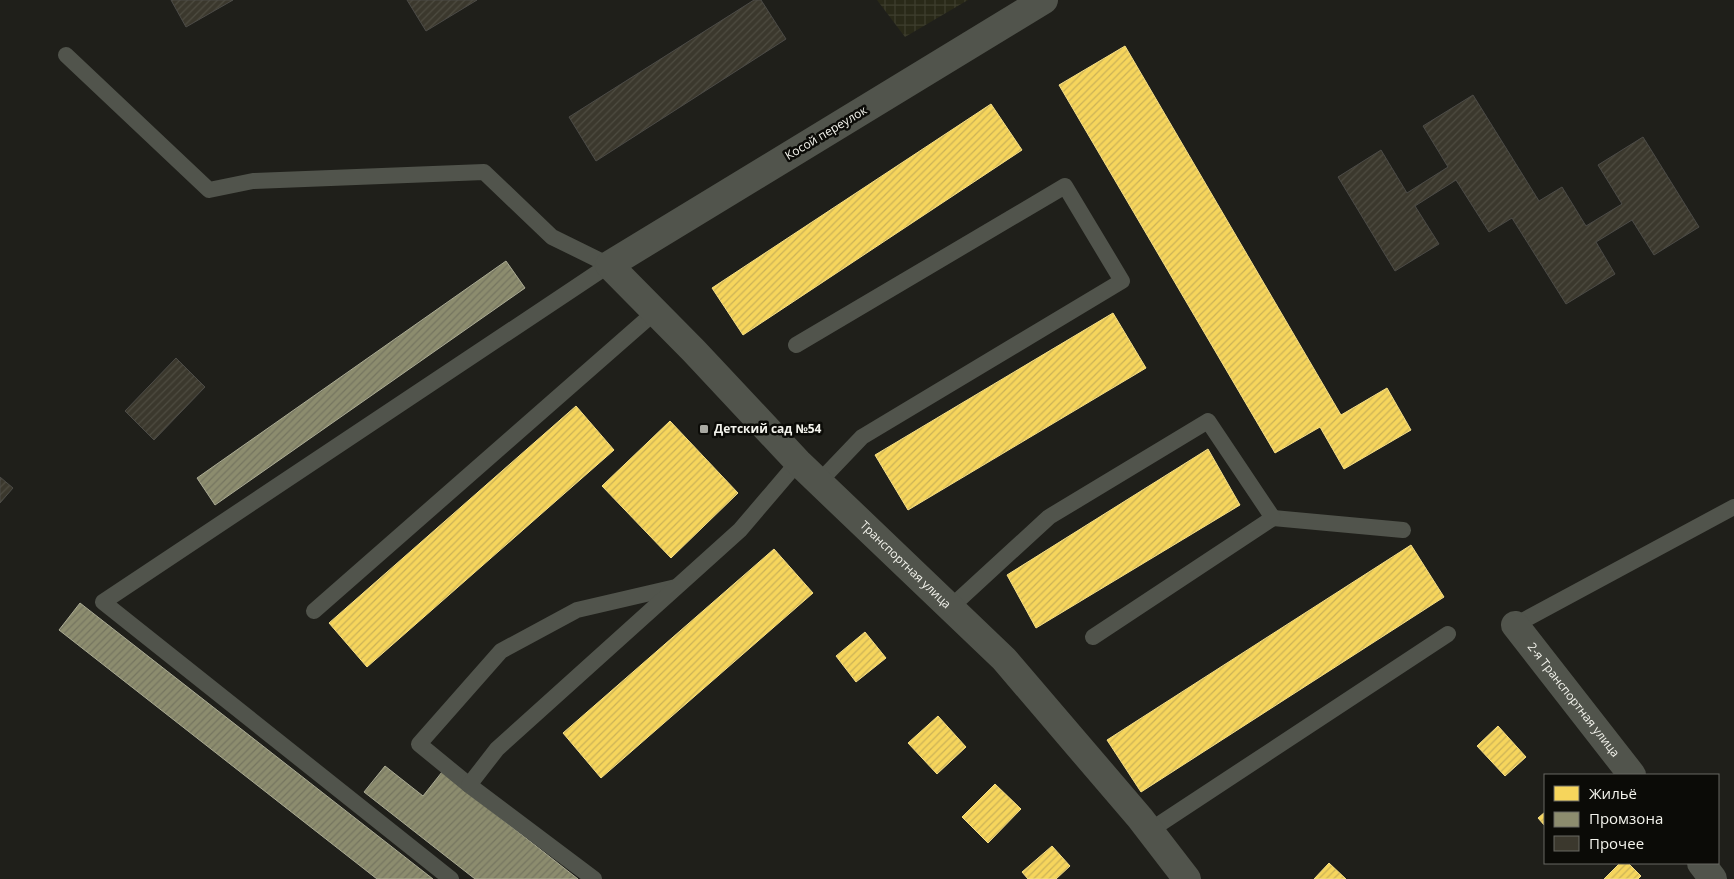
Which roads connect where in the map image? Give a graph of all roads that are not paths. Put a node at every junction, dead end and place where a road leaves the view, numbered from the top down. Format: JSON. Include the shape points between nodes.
{"nodes":[{"id":1,"x":1044,"y":0,"type":"edge"},
{"id":2,"x":66,"y":55,"type":"dead end"},
{"id":3,"x":609,"y":265,"type":"junction"},
{"id":4,"x":655,"y":312,"type":"junction"},
{"id":5,"x":796,"y":345,"type":"dead end"},
{"id":6,"x":798,"y":462,"type":"junction"},
{"id":7,"x":819,"y":482,"type":"junction"},
{"id":8,"x":1734,"y":507,"type":"edge"},
{"id":9,"x":1273,"y":518,"type":"junction"},
{"id":10,"x":1403,"y":530,"type":"dead end"},
{"id":11,"x":678,"y":586,"type":"junction"},
{"id":12,"x":951,"y":607,"type":"junction"},
{"id":13,"x":314,"y":612,"type":"dead end"},
{"id":14,"x":1515,"y":625,"type":"joint"},
{"id":15,"x":1448,"y":634,"type":"dead end"},
{"id":16,"x":1093,"y":637,"type":"dead end"},
{"id":17,"x":1631,"y":774,"type":"edge"},
{"id":18,"x":470,"y":785,"type":"junction"},
{"id":19,"x":1150,"y":831,"type":"junction"},
{"id":20,"x":1702,"y":864,"type":"edge"},
{"id":21,"x":451,"y":879,"type":"edge"},
{"id":22,"x":594,"y":879,"type":"edge"},
{"id":23,"x":1187,"y":879,"type":"edge"},
{"id":24,"x":1714,"y":879,"type":"edge"}],
"edges":[{"from":1,"to":3,"type":"street","name":"Косой переулок"},
{"from":2,"to":3,"type":"lane","via":[[209,190],[253,181],[484,172],[552,237]]},
{"from":3,"to":4,"type":"street","name":"Транспортная улица"},
{"from":3,"to":21,"type":"lane","via":[[102,602]]},
{"from":4,"to":6,"type":"street","name":"Транспортная улица"},
{"from":4,"to":13,"type":"lane"},
{"from":5,"to":7,"type":"lane","via":[[1065,186],[1122,281],[862,437]]},
{"from":6,"to":7,"type":"street","name":"Транспортная улица"},
{"from":6,"to":11,"type":"lane","via":[[740,530]]},
{"from":7,"to":12,"type":"street","name":"Транспортная улица"},
{"from":8,"to":14,"type":"lane"},
{"from":9,"to":10,"type":"lane"},
{"from":9,"to":12,"type":"lane","via":[[1208,420],[1049,517]]},
{"from":9,"to":16,"type":"lane"},
{"from":11,"to":18,"type":"lane","via":[[498,749]]},
{"from":11,"to":18,"type":"lane","via":[[577,610],[501,652],[419,744]]},
{"from":12,"to":19,"type":"street","name":"Транспортная улица","via":[[1004,658]]},
{"from":14,"to":17,"type":"street","name":"2-я Транспортная улица"},
{"from":15,"to":19,"type":"lane"},
{"from":18,"to":22,"type":"lane"},
{"from":19,"to":23,"type":"street","name":"Транспортная улица"},
{"from":20,"to":24,"type":"street"}]}
